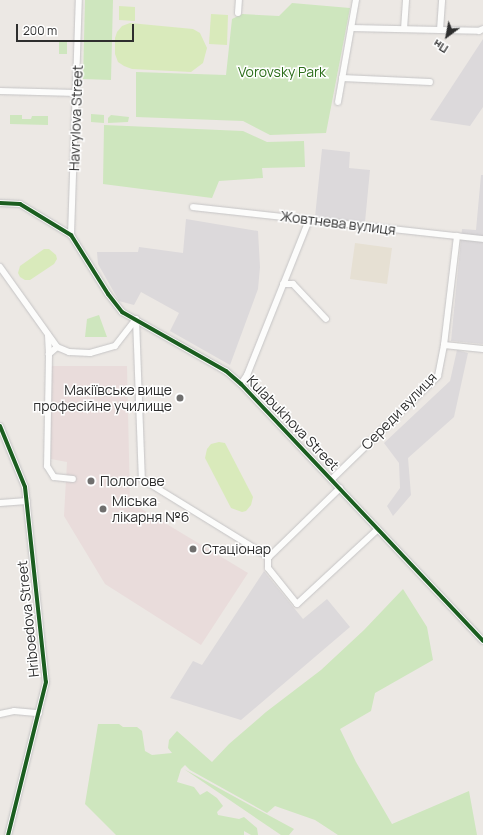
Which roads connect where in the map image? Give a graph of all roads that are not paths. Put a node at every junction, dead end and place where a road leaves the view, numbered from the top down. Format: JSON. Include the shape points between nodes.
{"nodes":[{"id":1,"x":79,"y":0,"type":"edge"},
{"id":2,"x":239,"y":0,"type":"edge"},
{"id":3,"x":356,"y":0,"type":"edge"},
{"id":4,"x":406,"y":0,"type":"edge"},
{"id":5,"x":442,"y":0,"type":"edge"},
{"id":6,"x":238,"y":13,"type":"dead end"},
{"id":7,"x":351,"y":28,"type":"junction"},
{"id":8,"x":404,"y":29,"type":"junction"},
{"id":9,"x":483,"y":29,"type":"edge"},
{"id":10,"x":440,"y":30,"type":"junction"},
{"id":11,"x":342,"y":78,"type":"junction"},
{"id":12,"x":430,"y":82,"type":"dead end"},
{"id":13,"x":0,"y":91,"type":"edge"},
{"id":14,"x":77,"y":93,"type":"junction"},
{"id":15,"x":338,"y":102,"type":"dead end"},
{"id":16,"x":0,"y":202,"type":"edge"},
{"id":17,"x":193,"y":207,"type":"dead end"},
{"id":18,"x":309,"y":220,"type":"junction"},
{"id":19,"x":71,"y":235,"type":"junction"},
{"id":20,"x":457,"y":236,"type":"junction"},
{"id":21,"x":483,"y":239,"type":"edge"},
{"id":22,"x":0,"y":267,"type":"edge"},
{"id":23,"x":283,"y":284,"type":"junction"},
{"id":24,"x":136,"y":319,"type":"junction"},
{"id":25,"x":326,"y":319,"type":"dead end"},
{"id":26,"x":48,"y":335,"type":"junction"},
{"id":27,"x":444,"y":345,"type":"junction"},
{"id":28,"x":57,"y":347,"type":"junction"},
{"id":29,"x":483,"y":349,"type":"edge"},
{"id":30,"x":49,"y":354,"type":"junction"},
{"id":31,"x":241,"y":384,"type":"junction"},
{"id":32,"x":0,"y":426,"type":"edge"},
{"id":33,"x":73,"y":479,"type":"dead end"},
{"id":34,"x":332,"y":479,"type":"junction"},
{"id":35,"x":340,"y":488,"type":"junction"},
{"id":36,"x":27,"y":501,"type":"junction"},
{"id":37,"x":0,"y":504,"type":"edge"},
{"id":38,"x":378,"y":529,"type":"junction"},
{"id":39,"x":269,"y":557,"type":"junction"},
{"id":40,"x":483,"y":641,"type":"edge"},
{"id":41,"x":39,"y":713,"type":"junction"},
{"id":42,"x":0,"y":714,"type":"edge"},
{"id":43,"x":8,"y":835,"type":"edge"}],
"edges":[{"from":1,"to":14,"type":"street","name":"Havrylova Street"},
{"from":2,"to":6,"type":"street"},
{"from":3,"to":7,"type":"street"},
{"from":4,"to":8,"type":"street"},
{"from":5,"to":10,"type":"street"},
{"from":7,"to":8,"type":"street"},
{"from":7,"to":11,"type":"street"},
{"from":8,"to":10,"type":"street"},
{"from":9,"to":10,"type":"street"},
{"from":11,"to":12,"type":"street"},
{"from":11,"to":15,"type":"street"},
{"from":13,"to":14,"type":"street"},
{"from":14,"to":19,"type":"street","name":"Havrylova Street"},
{"from":16,"to":19,"type":"street","name":"Kulabukhova Street","via":[[20,204]]},
{"from":17,"to":18,"type":"street","name":"Жовтнева вулиця"},
{"from":18,"to":20,"type":"street","name":"Жовтнева вулиця"},
{"from":18,"to":23,"type":"street"},
{"from":19,"to":24,"type":"street","name":"Kulabukhova Street","via":[[108,294],[122,312]]},
{"from":20,"to":21,"type":"street","name":"Жовтнева вулиця"},
{"from":20,"to":27,"type":"street","name":"Середи вулиця"},
{"from":22,"to":26,"type":"street"},
{"from":23,"to":25,"type":"street","via":[[293,284]]},
{"from":23,"to":31,"type":"street","via":[[247,375]]},
{"from":24,"to":28,"type":"street","via":[[116,346],[90,353],[69,352]]},
{"from":24,"to":31,"type":"street","name":"Kulabukhova Street","via":[[226,371]]},
{"from":24,"to":39,"type":"street","via":[[142,479]]},
{"from":26,"to":28,"type":"street"},
{"from":26,"to":30,"type":"street"},
{"from":27,"to":29,"type":"street"},
{"from":27,"to":34,"type":"street","name":"Середи вулиця","via":[[438,376]]},
{"from":28,"to":30,"type":"street"},
{"from":30,"to":33,"type":"street","via":[[47,466],[54,477]]},
{"from":31,"to":34,"type":"street","name":"Kulabukhova Street"},
{"from":32,"to":36,"type":"street","name":"Hriboedova Street","via":[[25,487]]},
{"from":34,"to":35,"type":"street","name":"Kulabukhova Street"},
{"from":35,"to":38,"type":"street","name":"Kulabukhova Street"},
{"from":35,"to":39,"type":"street"},
{"from":36,"to":37,"type":"street"},
{"from":36,"to":41,"type":"street","name":"Hriboedova Street","via":[[46,682]]},
{"from":38,"to":39,"type":"street","via":[[297,604],[268,568]]},
{"from":38,"to":40,"type":"street","name":"Kulabukhova Street"},
{"from":41,"to":42,"type":"street","via":[[14,711]]},
{"from":41,"to":43,"type":"street","name":"Hriboedova Street"}]}
